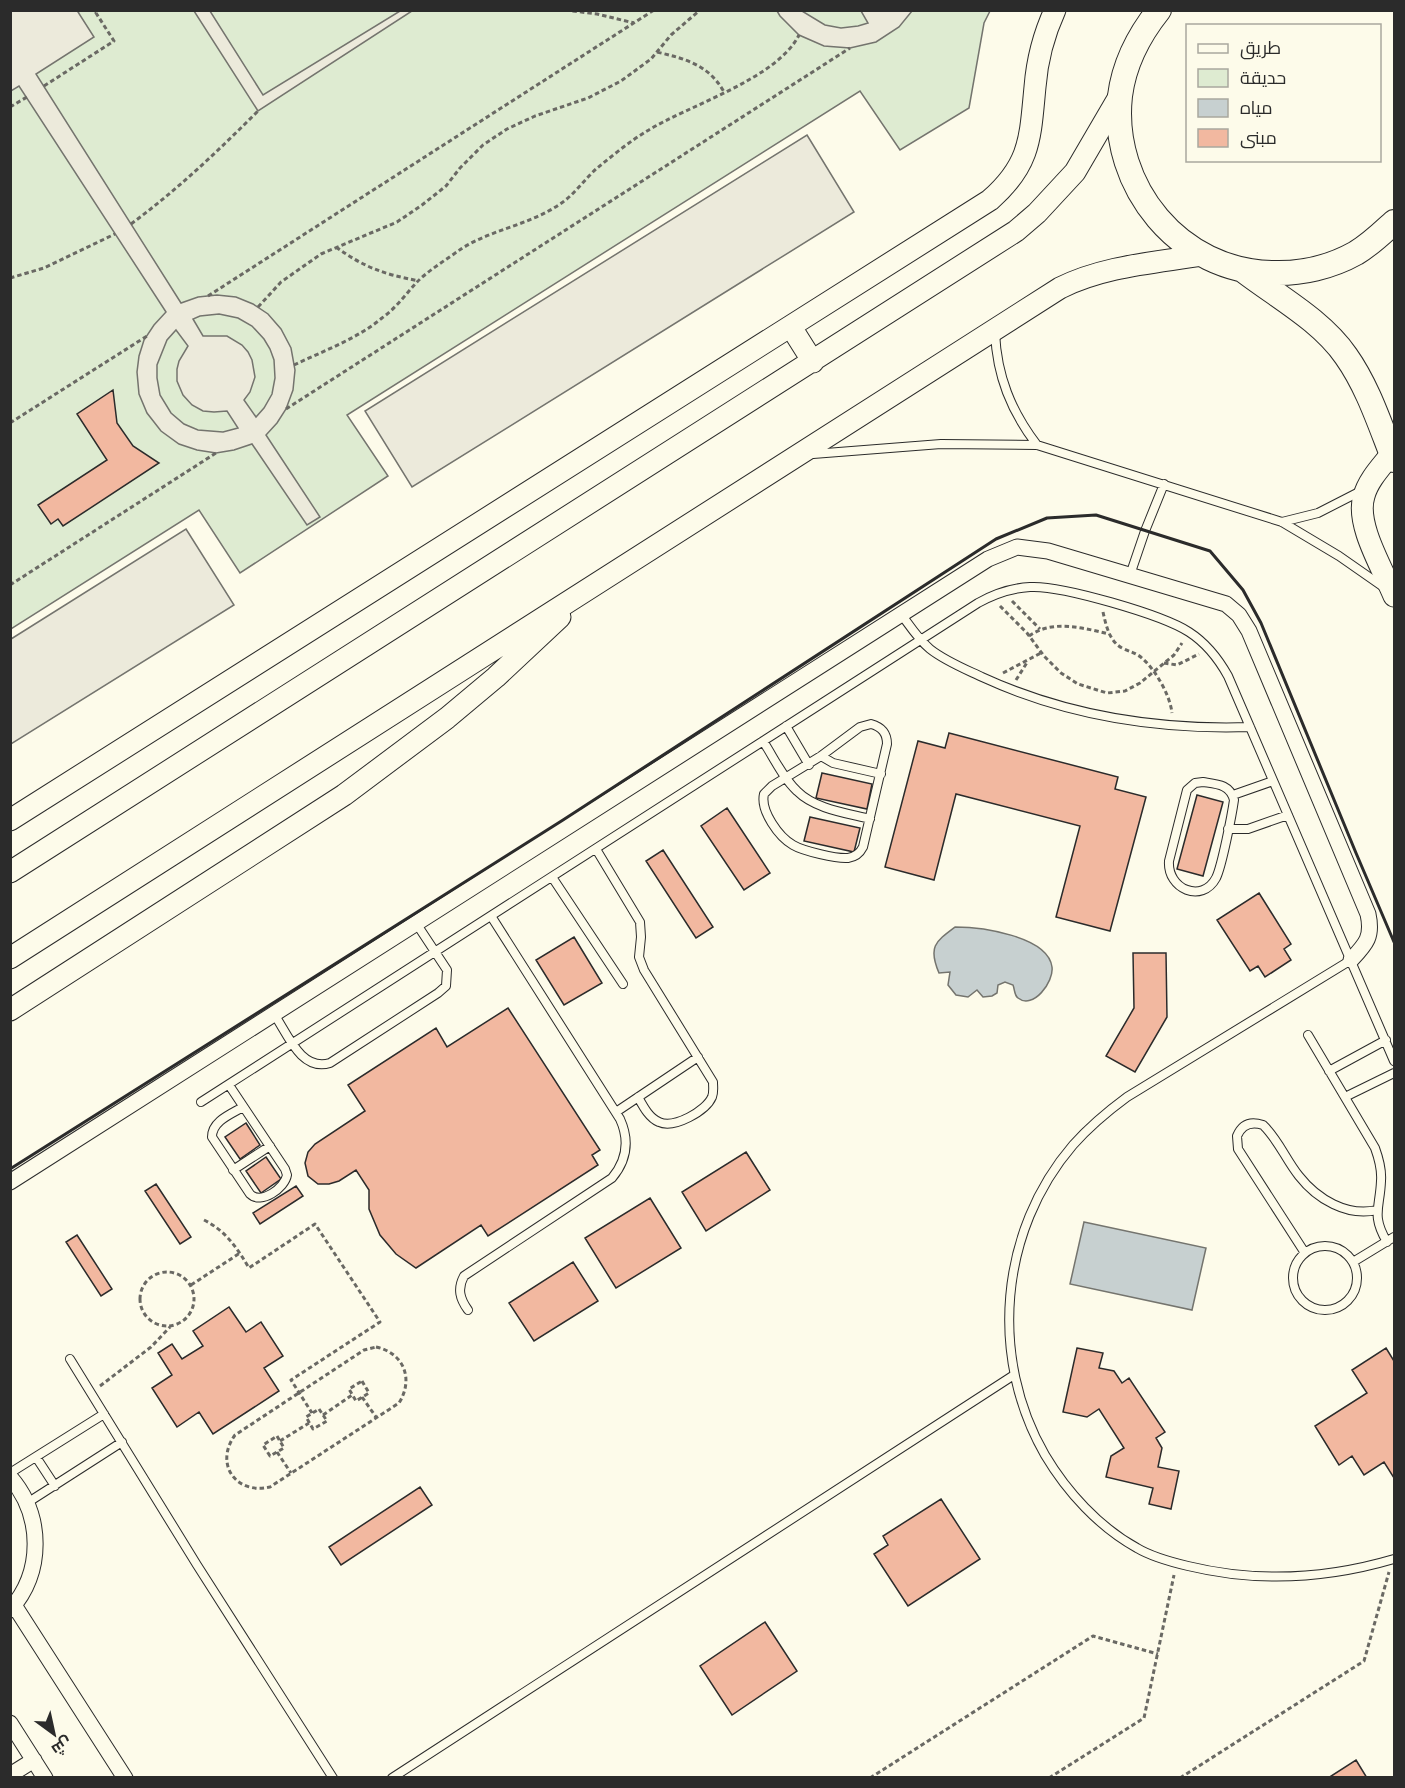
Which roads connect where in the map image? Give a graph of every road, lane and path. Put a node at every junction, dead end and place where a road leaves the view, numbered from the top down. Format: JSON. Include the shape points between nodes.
{"nodes":[{"id":1,"x":100,"y":10,"type":"edge"},
{"id":2,"x":565,"y":10,"type":"edge"},
{"id":3,"x":654,"y":10,"type":"edge"},
{"id":4,"x":700,"y":10,"type":"edge"},
{"id":5,"x":1055,"y":10,"type":"edge"},
{"id":6,"x":1137,"y":10,"type":"edge"},
{"id":7,"x":1159,"y":10,"type":"edge"},
{"id":8,"x":634,"y":23,"type":"junction"},
{"id":9,"x":800,"y":35,"type":"dead end"},
{"id":10,"x":850,"y":48,"type":"dead end"},
{"id":11,"x":1134,"y":48,"type":"junction"},
{"id":12,"x":657,"y":52,"type":"junction"},
{"id":13,"x":44,"y":86,"type":"dead end"},
{"id":14,"x":724,"y":92,"type":"junction"},
{"id":15,"x":1120,"y":95,"type":"junction"},
{"id":16,"x":27,"y":97,"type":"dead end"},
{"id":17,"x":10,"y":107,"type":"edge"},
{"id":18,"x":258,"y":111,"type":"dead end"},
{"id":19,"x":1395,"y":222,"type":"edge"},
{"id":20,"x":131,"y":224,"type":"dead end"},
{"id":21,"x":115,"y":234,"type":"dead end"},
{"id":22,"x":336,"y":247,"type":"junction"},
{"id":23,"x":1202,"y":255,"type":"junction"},
{"id":24,"x":1242,"y":270,"type":"junction"},
{"id":25,"x":10,"y":278,"type":"edge"},
{"id":26,"x":419,"y":281,"type":"junction"},
{"id":27,"x":208,"y":296,"type":"dead end"},
{"id":28,"x":258,"y":307,"type":"dead end"},
{"id":29,"x":791,"y":327,"type":"junction"},
{"id":30,"x":994,"y":330,"type":"junction"},
{"id":31,"x":147,"y":336,"type":"dead end"},
{"id":32,"x":813,"y":362,"type":"junction"},
{"id":33,"x":294,"y":365,"type":"dead end"},
{"id":34,"x":286,"y":409,"type":"dead end"},
{"id":35,"x":10,"y":423,"type":"edge"},
{"id":36,"x":1037,"y":445,"type":"junction"},
{"id":37,"x":216,"y":453,"type":"dead end"},
{"id":38,"x":797,"y":456,"type":"junction"},
{"id":39,"x":1393,"y":457,"type":"edge"},
{"id":40,"x":1164,"y":484,"type":"junction"},
{"id":41,"x":1368,"y":486,"type":"junction"},
{"id":42,"x":1282,"y":522,"type":"junction"},
{"id":43,"x":1130,"y":575,"type":"junction"},
{"id":44,"x":10,"y":585,"type":"edge"},
{"id":45,"x":589,"y":588,"type":"junction"},
{"id":46,"x":1002,"y":592,"type":"junction"},
{"id":47,"x":1394,"y":595,"type":"edge"},
{"id":48,"x":990,"y":597,"type":"junction"},
{"id":49,"x":1101,"y":600,"type":"junction"},
{"id":50,"x":901,"y":614,"type":"junction"},
{"id":51,"x":1040,"y":629,"type":"junction"},
{"id":52,"x":1186,"y":630,"type":"junction"},
{"id":53,"x":1110,"y":634,"type":"junction"},
{"id":54,"x":1029,"y":636,"type":"junction"},
{"id":55,"x":920,"y":640,"type":"junction"},
{"id":56,"x":1209,"y":649,"type":"junction"},
{"id":57,"x":1041,"y":653,"type":"junction"},
{"id":58,"x":1029,"y":659,"type":"junction"},
{"id":59,"x":1164,"y":663,"type":"junction"},
{"id":60,"x":1153,"y":671,"type":"junction"},
{"id":61,"x":989,"y":680,"type":"junction"},
{"id":62,"x":1009,"y":689,"type":"junction"},
{"id":63,"x":786,"y":726,"type":"junction"},
{"id":64,"x":1174,"y":726,"type":"junction"},
{"id":65,"x":1250,"y":728,"type":"junction"},
{"id":66,"x":763,"y":741,"type":"junction"},
{"id":67,"x":821,"y":756,"type":"junction"},
{"id":68,"x":809,"y":765,"type":"junction"},
{"id":69,"x":881,"y":774,"type":"junction"},
{"id":70,"x":786,"y":778,"type":"junction"},
{"id":71,"x":1273,"y":781,"type":"junction"},
{"id":72,"x":1233,"y":795,"type":"junction"},
{"id":73,"x":1288,"y":815,"type":"junction"},
{"id":74,"x":870,"y":819,"type":"junction"},
{"id":75,"x":10,"y":820,"type":"edge"},
{"id":76,"x":1228,"y":829,"type":"junction"},
{"id":77,"x":596,"y":849,"type":"junction"},
{"id":78,"x":10,"y":872,"type":"edge"},
{"id":79,"x":552,"y":877,"type":"junction"},
{"id":80,"x":491,"y":916,"type":"junction"},
{"id":81,"x":416,"y":923,"type":"junction"},
{"id":82,"x":435,"y":952,"type":"junction"},
{"id":83,"x":10,"y":958,"type":"edge"},
{"id":84,"x":1351,"y":960,"type":"junction"},
{"id":85,"x":623,"y":984,"type":"dead end"},
{"id":86,"x":10,"y":1010,"type":"edge"},
{"id":87,"x":274,"y":1014,"type":"junction"},
{"id":88,"x":1308,"y":1035,"type":"dead end"},
{"id":89,"x":1386,"y":1040,"type":"junction"},
{"id":90,"x":293,"y":1043,"type":"junction"},
{"id":91,"x":698,"y":1057,"type":"junction"},
{"id":92,"x":1395,"y":1061,"type":"edge"},
{"id":93,"x":1329,"y":1071,"type":"junction"},
{"id":94,"x":1395,"y":1073,"type":"edge"},
{"id":95,"x":228,"y":1085,"type":"junction"},
{"id":96,"x":638,"y":1097,"type":"junction"},
{"id":97,"x":1345,"y":1097,"type":"junction"},
{"id":98,"x":201,"y":1102,"type":"dead end"},
{"id":99,"x":243,"y":1107,"type":"junction"},
{"id":100,"x":616,"y":1112,"type":"junction"},
{"id":101,"x":270,"y":1146,"type":"junction"},
{"id":102,"x":233,"y":1170,"type":"junction"},
{"id":103,"x":10,"y":1182,"type":"edge"},
{"id":104,"x":1377,"y":1210,"type":"junction"},
{"id":105,"x":204,"y":1220,"type":"dead end"},
{"id":106,"x":1391,"y":1239,"type":"edge"},
{"id":107,"x":240,"y":1253,"type":"junction"},
{"id":108,"x":1305,"y":1253,"type":"junction"},
{"id":109,"x":1353,"y":1262,"type":"junction"},
{"id":110,"x":191,"y":1285,"type":"junction"},
{"id":111,"x":468,"y":1310,"type":"dead end"},
{"id":112,"x":171,"y":1326,"type":"junction"},
{"id":113,"x":70,"y":1359,"type":"dead end"},
{"id":114,"x":1014,"y":1375,"type":"junction"},
{"id":115,"x":299,"y":1392,"type":"junction"},
{"id":116,"x":91,"y":1393,"type":"junction"},
{"id":117,"x":352,"y":1395,"type":"junction"},
{"id":118,"x":362,"y":1397,"type":"junction"},
{"id":119,"x":312,"y":1413,"type":"junction"},
{"id":120,"x":104,"y":1414,"type":"junction"},
{"id":121,"x":323,"y":1415,"type":"junction"},
{"id":122,"x":376,"y":1417,"type":"junction"},
{"id":123,"x":309,"y":1423,"type":"junction"},
{"id":124,"x":280,"y":1441,"type":"junction"},
{"id":125,"x":122,"y":1443,"type":"junction"},
{"id":126,"x":277,"y":1452,"type":"junction"},
{"id":127,"x":36,"y":1457,"type":"junction"},
{"id":128,"x":291,"y":1473,"type":"junction"},
{"id":129,"x":10,"y":1475,"type":"edge"},
{"id":130,"x":55,"y":1485,"type":"junction"},
{"id":131,"x":27,"y":1503,"type":"junction"},
{"id":132,"x":1394,"y":1559,"type":"edge"},
{"id":133,"x":1177,"y":1563,"type":"junction"},
{"id":134,"x":12,"y":1608,"type":"edge"},
{"id":135,"x":1158,"y":1654,"type":"junction"},
{"id":136,"x":10,"y":1723,"type":"edge"},
{"id":137,"x":34,"y":1760,"type":"junction"},
{"id":138,"x":10,"y":1775,"type":"edge"},
{"id":139,"x":45,"y":1778,"type":"edge"},
{"id":140,"x":125,"y":1778,"type":"edge"},
{"id":141,"x":333,"y":1778,"type":"edge"},
{"id":142,"x":392,"y":1778,"type":"edge"},
{"id":143,"x":870,"y":1778,"type":"edge"},
{"id":144,"x":1049,"y":1778,"type":"edge"},
{"id":145,"x":1180,"y":1778,"type":"edge"}],
"edges":[{"from":1,"to":13,"type":"path","via":[[96,13],[114,41]]},
{"from":2,"to":8,"type":"path"},
{"from":3,"to":8,"type":"path"},
{"from":4,"to":12,"type":"path"},
{"from":5,"to":29,"type":"main road","via":[[1039,60],[1030,141],[1010,180],[990,200]]},
{"from":6,"to":11,"type":"main road"},
{"from":7,"to":11,"type":"main road"},
{"from":8,"to":27,"type":"path"},
{"from":9,"to":14,"type":"path","via":[[761,72]]},
{"from":10,"to":34,"type":"path"},
{"from":11,"to":15,"type":"main road"},
{"from":12,"to":14,"type":"path","via":[[699,66],[716,78]]},
{"from":12,"to":22,"type":"path","via":[[621,81],[588,98],[507,129],[483,145],[446,186],[422,205],[397,222]]},
{"from":14,"to":26,"type":"path","via":[[646,131],[561,204],[526,222],[485,236]]},
{"from":15,"to":23,"type":"main road","via":[[1121,144],[1129,173],[1161,223]]},
{"from":15,"to":32,"type":"main road","via":[[1075,172],[1037,213],[993,247]]},
{"from":16,"to":17,"type":"path"},
{"from":18,"to":20,"type":"path","via":[[207,162]]},
{"from":19,"to":24,"type":"main road","via":[[1376,240],[1333,264],[1284,273]]},
{"from":21,"to":25,"type":"path","via":[[44,268]]},
{"from":22,"to":26,"type":"path","via":[[368,268]]},
{"from":22,"to":28,"type":"path","via":[[281,282]]},
{"from":23,"to":24,"type":"main road"},
{"from":23,"to":30,"type":"main road","via":[[1090,275],[1060,288]]},
{"from":24,"to":39,"type":"main road","via":[[1319,327],[1346,355]]},
{"from":26,"to":33,"type":"path","via":[[382,319]]},
{"from":29,"to":32,"type":"main road"},
{"from":29,"to":75,"type":"main road"},
{"from":30,"to":36,"type":"lane","via":[[1003,383],[1017,416]]},
{"from":30,"to":38,"type":"main road"},
{"from":31,"to":35,"type":"path"},
{"from":32,"to":78,"type":"main road"},
{"from":36,"to":38,"type":"lane","via":[[902,446]]},
{"from":36,"to":40,"type":"lane"},
{"from":37,"to":44,"type":"path"},
{"from":38,"to":45,"type":"main road"},
{"from":39,"to":41,"type":"main road"},
{"from":40,"to":42,"type":"lane"},
{"from":40,"to":43,"type":"lane"},
{"from":41,"to":42,"type":"lane","via":[[1318,513]]},
{"from":41,"to":47,"type":"main road","via":[[1362,504],[1364,524]]},
{"from":42,"to":47,"type":"lane","via":[[1340,556]]},
{"from":43,"to":50,"type":"street","via":[[1048,550],[1017,547],[988,559]]},
{"from":43,"to":84,"type":"street","via":[[1226,604],[1249,631],[1368,914],[1369,936]]},
{"from":45,"to":83,"type":"main road"},
{"from":45,"to":86,"type":"main road","via":[[496,677],[396,758]]},
{"from":46,"to":48,"type":"lane"},
{"from":46,"to":49,"type":"lane","via":[[1042,586]]},
{"from":46,"to":51,"type":"path"},
{"from":48,"to":54,"type":"path"},
{"from":48,"to":55,"type":"lane"},
{"from":49,"to":52,"type":"lane"},
{"from":49,"to":53,"type":"path"},
{"from":50,"to":55,"type":"lane"},
{"from":50,"to":81,"type":"street"},
{"from":51,"to":53,"type":"path","via":[[1079,627]]},
{"from":51,"to":54,"type":"path"},
{"from":52,"to":56,"type":"lane"},
{"from":52,"to":59,"type":"path","via":[[1181,646]]},
{"from":53,"to":60,"type":"path"},
{"from":54,"to":57,"type":"path"},
{"from":55,"to":61,"type":"lane","via":[[945,659]]},
{"from":55,"to":63,"type":"lane"},
{"from":56,"to":59,"type":"path","via":[[1182,663]]},
{"from":56,"to":65,"type":"lane","via":[[1222,666]]},
{"from":57,"to":58,"type":"path"},
{"from":57,"to":60,"type":"path","via":[[1069,679],[1107,693],[1133,688]]},
{"from":58,"to":61,"type":"path"},
{"from":58,"to":62,"type":"path"},
{"from":59,"to":60,"type":"path"},
{"from":60,"to":64,"type":"path","via":[[1168,699]]},
{"from":61,"to":62,"type":"lane"},
{"from":62,"to":64,"type":"lane","via":[[1090,714]]},
{"from":63,"to":66,"type":"lane"},
{"from":63,"to":68,"type":"lane"},
{"from":64,"to":65,"type":"lane"},
{"from":65,"to":71,"type":"lane"},
{"from":66,"to":70,"type":"lane"},
{"from":66,"to":77,"type":"lane"},
{"from":67,"to":68,"type":"lane"},
{"from":67,"to":69,"type":"lane","via":[[833,763]]},
{"from":67,"to":69,"type":"lane","via":[[865,724],[876,726],[885,733],[888,744]]},
{"from":68,"to":70,"type":"lane"},
{"from":69,"to":74,"type":"lane"},
{"from":70,"to":74,"type":"lane","via":[[809,800]]},
{"from":70,"to":74,"type":"lane","via":[[767,789],[763,805],[792,845],[850,858],[863,847]]},
{"from":71,"to":72,"type":"lane"},
{"from":71,"to":73,"type":"lane"},
{"from":72,"to":76,"type":"lane"},
{"from":72,"to":76,"type":"lane","via":[[1227,787],[1203,782],[1189,787],[1169,861],[1170,875],[1179,886],[1192,891],[1212,883]]},
{"from":73,"to":76,"type":"lane","via":[[1248,829]]},
{"from":73,"to":84,"type":"lane"},
{"from":77,"to":79,"type":"lane"},
{"from":77,"to":91,"type":"lane","via":[[640,922],[639,957],[644,970]]},
{"from":79,"to":80,"type":"lane"},
{"from":79,"to":85,"type":"lane"},
{"from":80,"to":82,"type":"lane"},
{"from":80,"to":100,"type":"lane"},
{"from":81,"to":82,"type":"lane"},
{"from":81,"to":87,"type":"street"},
{"from":82,"to":90,"type":"lane"},
{"from":82,"to":90,"type":"lane","via":[[448,975],[446,986],[330,1063],[318,1065],[307,1061]]},
{"from":84,"to":89,"type":"lane"},
{"from":84,"to":114,"type":"lane","via":[[1127,1097],[1073,1146],[1041,1193],[1017,1254],[1009,1326]]},
{"from":87,"to":90,"type":"lane"},
{"from":87,"to":103,"type":"street"},
{"from":88,"to":93,"type":"lane"},
{"from":89,"to":92,"type":"lane"},
{"from":89,"to":93,"type":"lane"},
{"from":90,"to":95,"type":"lane"},
{"from":91,"to":96,"type":"lane"},
{"from":91,"to":96,"type":"lane","via":[[713,1082],[712,1096],[703,1107],[681,1121],[667,1124],[653,1119]]},
{"from":93,"to":97,"type":"lane"},
{"from":94,"to":97,"type":"lane"},
{"from":95,"to":98,"type":"lane"},
{"from":95,"to":99,"type":"lane"},
{"from":96,"to":100,"type":"lane"},
{"from":97,"to":104,"type":"lane","via":[[1379,1158]]},
{"from":99,"to":101,"type":"lane"},
{"from":99,"to":102,"type":"lane","via":[[218,1123],[212,1133],[213,1141]]},
{"from":100,"to":111,"type":"lane","via":[[627,1146],[618,1171],[605,1184],[468,1271],[459,1288]]},
{"from":101,"to":102,"type":"lane"},
{"from":101,"to":102,"type":"lane","via":[[287,1175],[284,1184],[262,1198],[254,1198]]},
{"from":104,"to":106,"type":"lane","via":[[1378,1221]]},
{"from":104,"to":108,"type":"lane","via":[[1348,1211],[1332,1203],[1299,1176],[1263,1125],[1244,1126],[1237,1136],[1238,1149]]},
{"from":105,"to":107,"type":"path","via":[[222,1231]]},
{"from":106,"to":109,"type":"lane"},
{"from":107,"to":110,"type":"path"},
{"from":107,"to":115,"type":"path","via":[[249,1268],[315,1224],[380,1322],[291,1380]]},
{"from":108,"to":109,"type":"lane","via":[[1331,1246]]},
{"from":108,"to":109,"type":"lane","via":[[1294,1268],[1293,1286],[1303,1302],[1319,1310],[1337,1308],[1351,1297],[1357,1280]]},
{"from":110,"to":112,"type":"path","via":[[194,1308],[185,1320]]},
{"from":110,"to":112,"type":"path","via":[[180,1274],[165,1271],[150,1277],[141,1290],[141,1306],[149,1319]]},
{"from":112,"to":116,"type":"path","via":[[151,1347]]},
{"from":113,"to":116,"type":"lane"},
{"from":114,"to":133,"type":"lane","via":[[1039,1443],[1081,1503],[1138,1549]]},
{"from":114,"to":142,"type":"lane"},
{"from":115,"to":119,"type":"path"},
{"from":115,"to":122,"type":"path","via":[[364,1350],[384,1349],[406,1371],[406,1388],[399,1403]]},
{"from":115,"to":128,"type":"path","via":[[235,1435],[226,1457],[230,1472],[241,1484],[255,1489],[270,1486]]},
{"from":116,"to":120,"type":"lane"},
{"from":117,"to":118,"type":"path","via":[[356,1401]]},
{"from":117,"to":118,"type":"path","via":[[349,1389],[362,1381],[369,1393]]},
{"from":117,"to":121,"type":"path"},
{"from":118,"to":122,"type":"path"},
{"from":119,"to":121,"type":"path","via":[[319,1409]]},
{"from":119,"to":123,"type":"path","via":[[306,1417]]},
{"from":120,"to":125,"type":"lane"},
{"from":120,"to":127,"type":"lane"},
{"from":121,"to":123,"type":"path","via":[[327,1421],[313,1429]]},
{"from":122,"to":128,"type":"path"},
{"from":123,"to":124,"type":"path"},
{"from":124,"to":126,"type":"path","via":[[284,1448]]},
{"from":124,"to":126,"type":"path","via":[[277,1436],[263,1444],[270,1456]]},
{"from":125,"to":130,"type":"lane"},
{"from":125,"to":141,"type":"lane"},
{"from":126,"to":128,"type":"path"},
{"from":127,"to":129,"type":"lane"},
{"from":127,"to":130,"type":"lane"},
{"from":129,"to":131,"type":"street"},
{"from":130,"to":131,"type":"lane"},
{"from":131,"to":134,"type":"street","via":[[36,1538],[35,1556],[24,1590]]},
{"from":132,"to":133,"type":"lane","via":[[1340,1573],[1285,1578],[1230,1575]]},
{"from":132,"to":145,"type":"path","via":[[1364,1661]]},
{"from":133,"to":135,"type":"path"},
{"from":134,"to":140,"type":"street"},
{"from":135,"to":143,"type":"path","via":[[1093,1636]]},
{"from":135,"to":144,"type":"path","via":[[1144,1718]]},
{"from":136,"to":137,"type":"street"},
{"from":137,"to":138,"type":"street"},
{"from":137,"to":139,"type":"street"}]}
